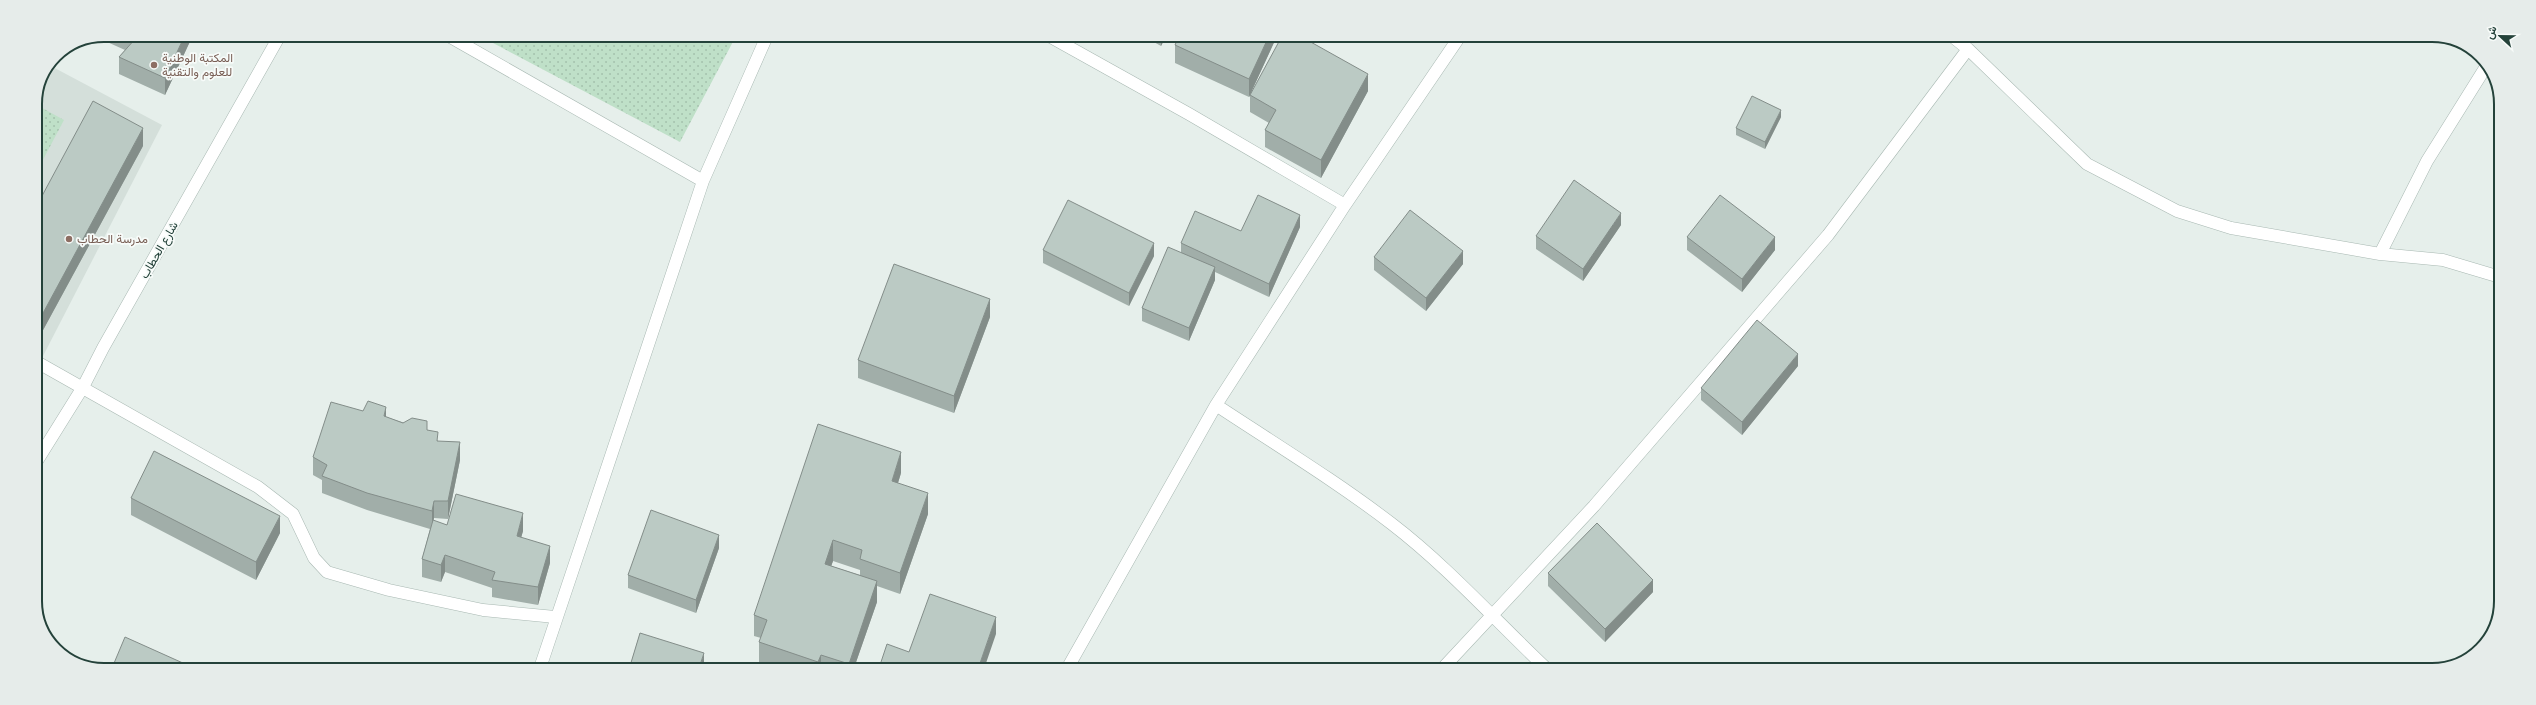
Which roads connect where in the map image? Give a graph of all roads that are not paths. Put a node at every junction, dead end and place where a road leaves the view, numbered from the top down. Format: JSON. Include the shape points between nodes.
{"nodes":[{"id":1,"x":276,"y":42,"type":"edge"},
{"id":2,"x":459,"y":42,"type":"edge"},
{"id":3,"x":764,"y":42,"type":"edge"},
{"id":4,"x":1060,"y":42,"type":"edge"},
{"id":5,"x":1456,"y":42,"type":"edge"},
{"id":6,"x":1959,"y":42,"type":"edge"},
{"id":7,"x":1968,"y":49,"type":"junction"},
{"id":8,"x":2483,"y":69,"type":"edge"},
{"id":9,"x":703,"y":181,"type":"junction"},
{"id":10,"x":1344,"y":205,"type":"junction"},
{"id":11,"x":2380,"y":254,"type":"junction"},
{"id":12,"x":2494,"y":275,"type":"edge"},
{"id":13,"x":42,"y":365,"type":"edge"},
{"id":14,"x":83,"y":387,"type":"junction"},
{"id":15,"x":1216,"y":405,"type":"junction"},
{"id":16,"x":42,"y":453,"type":"edge"},
{"id":17,"x":1490,"y":615,"type":"junction"},
{"id":18,"x":555,"y":617,"type":"junction"},
{"id":19,"x":541,"y":663,"type":"edge"},
{"id":20,"x":1070,"y":663,"type":"edge"},
{"id":21,"x":1447,"y":663,"type":"edge"},
{"id":22,"x":1541,"y":663,"type":"edge"}],
"edges":[{"from":1,"to":14,"type":"street","name":"شارع الحطاب"},
{"from":2,"to":9,"type":"street"},
{"from":3,"to":9,"type":"street"},
{"from":4,"to":10,"type":"street"},
{"from":5,"to":10,"type":"street"},
{"from":6,"to":7,"type":"street"},
{"from":7,"to":11,"type":"street","via":[[2087,164],[2177,211],[2231,228]]},
{"from":7,"to":17,"type":"street","via":[[1828,235],[1594,506]]},
{"from":8,"to":11,"type":"street","via":[[2428,161]]},
{"from":9,"to":18,"type":"street"},
{"from":10,"to":15,"type":"street"},
{"from":11,"to":12,"type":"street","via":[[2443,260]]},
{"from":13,"to":14,"type":"street"},
{"from":14,"to":16,"type":"street","name":"شارع الحطاب"},
{"from":14,"to":18,"type":"street","via":[[258,487],[293,514],[314,558],[327,572],[389,590],[483,610]]},
{"from":15,"to":17,"type":"street","via":[[1346,490],[1393,525],[1439,564]]},
{"from":15,"to":20,"type":"street"},
{"from":17,"to":21,"type":"street"},
{"from":17,"to":22,"type":"street"},
{"from":18,"to":19,"type":"street"}]}
